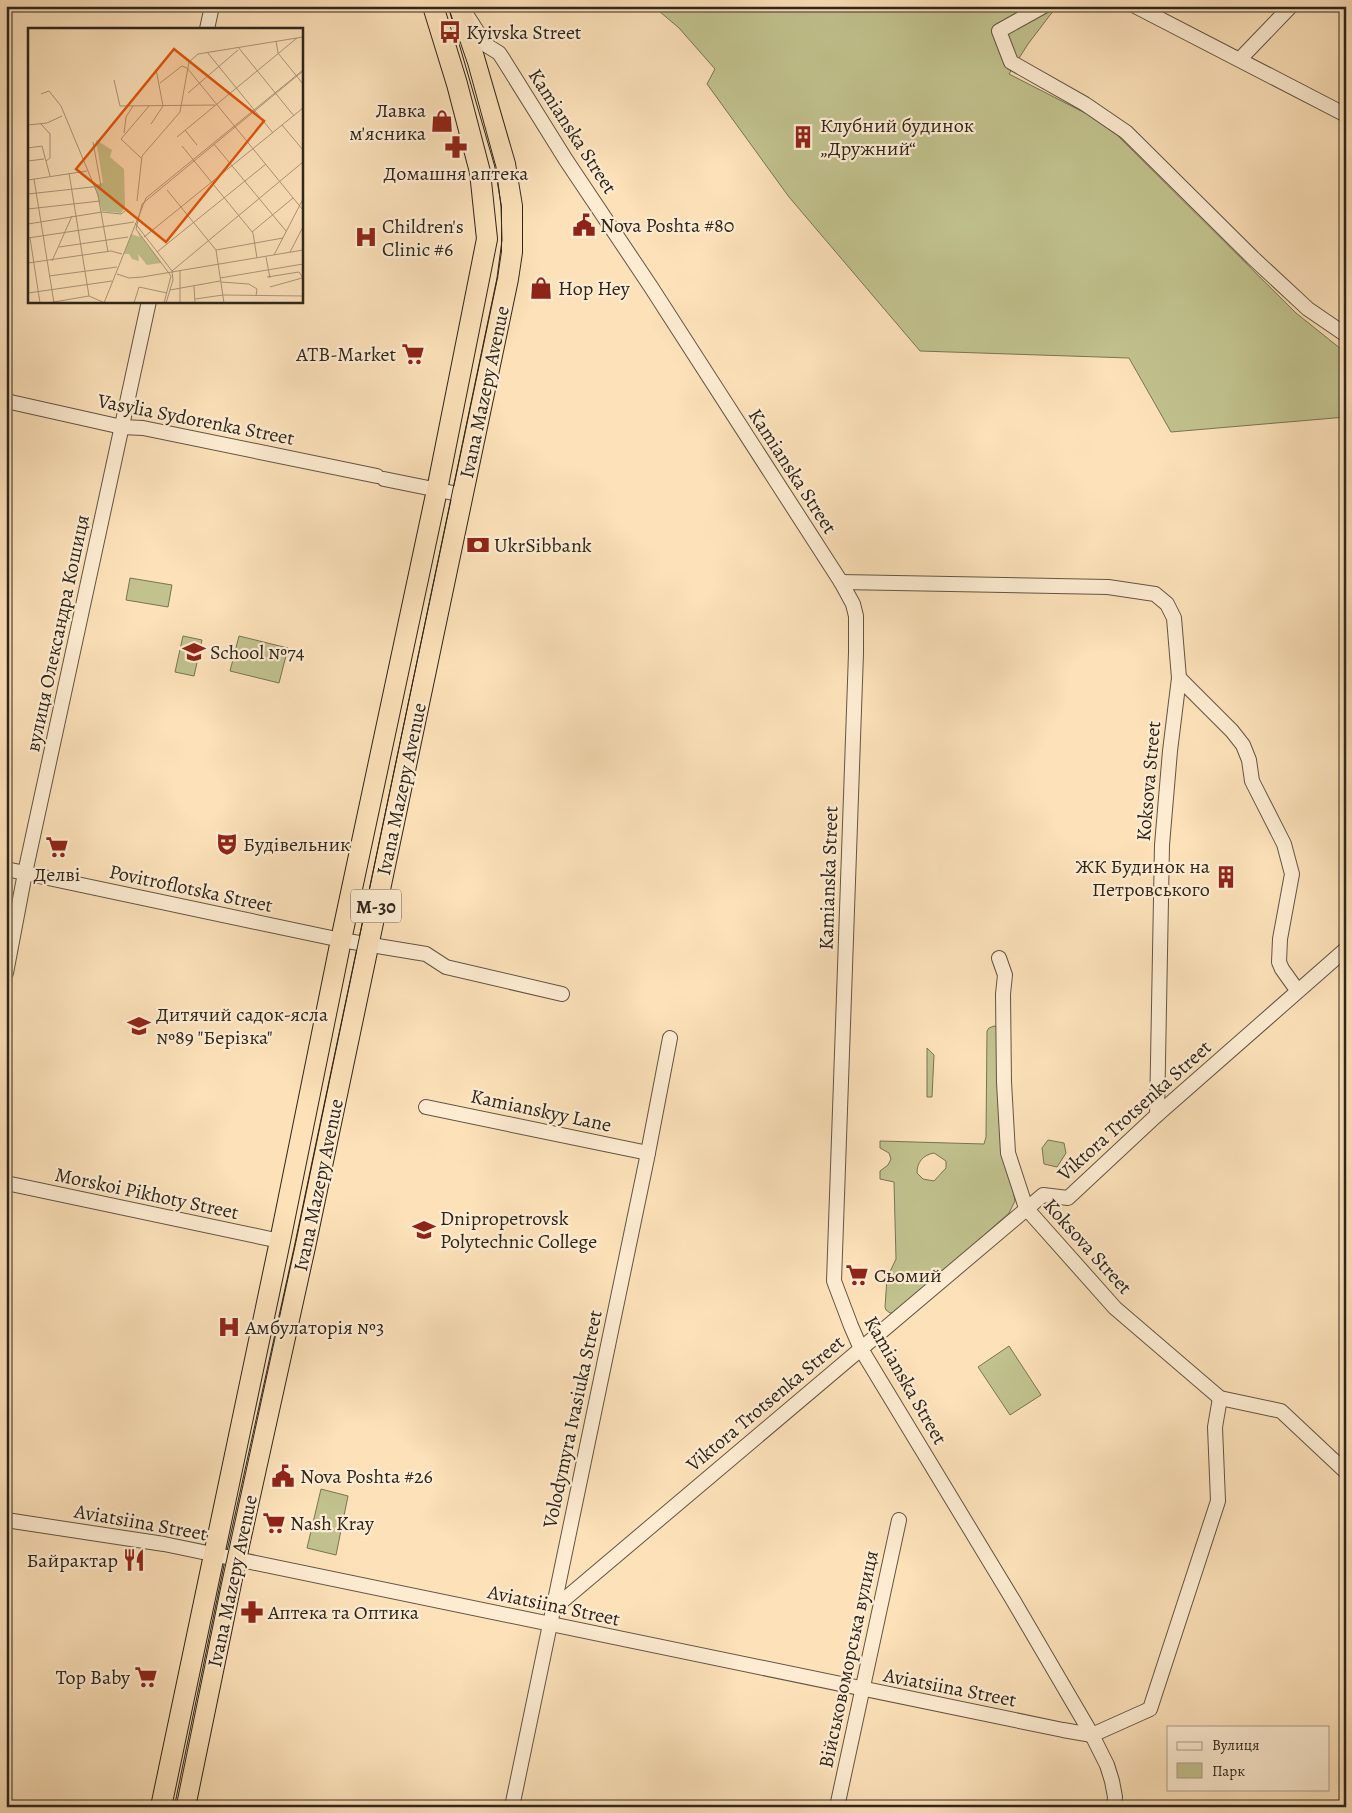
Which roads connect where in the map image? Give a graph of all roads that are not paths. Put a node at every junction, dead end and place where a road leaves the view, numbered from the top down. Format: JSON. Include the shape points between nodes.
{"nodes":[{"id":1,"x":212,"y":6,"type":"edge"},
{"id":2,"x":433,"y":6,"type":"edge"},
{"id":3,"x":460,"y":6,"type":"edge"},
{"id":4,"x":1044,"y":6,"type":"edge"},
{"id":5,"x":1136,"y":6,"type":"edge"},
{"id":6,"x":1291,"y":6,"type":"edge"},
{"id":7,"x":207,"y":28,"type":"edge"},
{"id":8,"x":1240,"y":59,"type":"junction"},
{"id":9,"x":1346,"y":115,"type":"edge"},
{"id":10,"x":149,"y":302,"type":"edge"},
{"id":11,"x":1346,"y":335,"type":"edge"},
{"id":12,"x":6,"y":401,"type":"edge"},
{"id":13,"x":122,"y":427,"type":"junction"},
{"id":14,"x":437,"y":490,"type":"junction"},
{"id":15,"x":463,"y":495,"type":"junction"},
{"id":16,"x":841,"y":582,"type":"junction"},
{"id":17,"x":1179,"y":678,"type":"junction"},
{"id":18,"x":6,"y":869,"type":"edge"},
{"id":19,"x":25,"y":873,"type":"junction"},
{"id":20,"x":341,"y":940,"type":"junction"},
{"id":21,"x":368,"y":945,"type":"junction"},
{"id":22,"x":1346,"y":949,"type":"edge"},
{"id":23,"x":999,"y":958,"type":"dead end"},
{"id":24,"x":6,"y":973,"type":"edge"},
{"id":25,"x":1297,"y":990,"type":"junction"},
{"id":26,"x":562,"y":994,"type":"dead end"},
{"id":27,"x":670,"y":1038,"type":"dead end"},
{"id":28,"x":426,"y":1107,"type":"dead end"},
{"id":29,"x":1157,"y":1115,"type":"junction"},
{"id":30,"x":648,"y":1152,"type":"junction"},
{"id":31,"x":6,"y":1183,"type":"edge"},
{"id":32,"x":1026,"y":1208,"type":"junction"},
{"id":33,"x":280,"y":1241,"type":"junction"},
{"id":34,"x":861,"y":1348,"type":"junction"},
{"id":35,"x":1220,"y":1398,"type":"junction"},
{"id":36,"x":1346,"y":1472,"type":"edge"},
{"id":37,"x":6,"y":1520,"type":"edge"},
{"id":38,"x":899,"y":1520,"type":"dead end"},
{"id":39,"x":213,"y":1555,"type":"junction"},
{"id":40,"x":236,"y":1559,"type":"junction"},
{"id":41,"x":553,"y":1609,"type":"junction"},
{"id":42,"x":550,"y":1624,"type":"junction"},
{"id":43,"x":862,"y":1690,"type":"junction"},
{"id":44,"x":1092,"y":1735,"type":"junction"},
{"id":45,"x":1115,"y":1802,"type":"edge"},
{"id":46,"x":161,"y":1807,"type":"edge"},
{"id":47,"x":185,"y":1807,"type":"edge"},
{"id":48,"x":512,"y":1807,"type":"edge"},
{"id":49,"x":837,"y":1807,"type":"edge"}],
"edges":[{"from":1,"to":7,"type":"street"},
{"from":2,"to":14,"type":"highway","name":"Ivana Mazepy Avenue","number":"М-30","via":[[458,84],[480,172],[487,240]]},
{"from":3,"to":15,"type":"highway","name":"Ivana Mazepy Avenue","number":"М-30","via":[[505,164],[512,206],[512,252],[508,279]]},
{"from":3,"to":16,"type":"street","name":"Kamianska Street","via":[[486,44],[503,59]]},
{"from":4,"to":11,"type":"street","via":[[999,31],[1011,62],[1085,104],[1126,132],[1308,309]]},
{"from":5,"to":8,"type":"street"},
{"from":6,"to":8,"type":"street"},
{"from":8,"to":9,"type":"street"},
{"from":10,"to":13,"type":"street","name":"вулиця Олександра Кошиця"},
{"from":12,"to":13,"type":"street","name":"Vasylia Sydorenka Street"},
{"from":13,"to":14,"type":"street","name":"Vasylia Sydorenka Street","via":[[143,428]]},
{"from":13,"to":19,"type":"street","name":"вулиця Олександра Кошиця"},
{"from":14,"to":15,"type":"street","name":"Vasylia Sydorenka Street"},
{"from":14,"to":20,"type":"highway","name":"Ivana Mazepy Avenue","number":"М-30"},
{"from":15,"to":21,"type":"highway","name":"Ivana Mazepy Avenue","number":"М-30"},
{"from":16,"to":17,"type":"street","name":"Koksova Street","via":[[1098,586],[1155,594],[1167,604],[1174,618]]},
{"from":16,"to":34,"type":"street","name":"Kamianska Street","via":[[856,616],[856,653],[834,1281]]},
{"from":17,"to":25,"type":"street","via":[[1243,746],[1252,781],[1284,844],[1292,874],[1278,962]]},
{"from":17,"to":29,"type":"street","name":"Koksova Street","via":[[1162,845]]},
{"from":18,"to":19,"type":"street","name":"Povitroflotska Street"},
{"from":19,"to":20,"type":"street","name":"Povitroflotska Street"},
{"from":19,"to":24,"type":"street","name":"вулиця Олександра Кошиця"},
{"from":20,"to":21,"type":"street","name":"Povitroflotska Street"},
{"from":20,"to":33,"type":"highway","name":"Ivana Mazepy Avenue","number":"М-30"},
{"from":21,"to":26,"type":"street","via":[[426,954],[446,967]]},
{"from":21,"to":40,"type":"highway","name":"Ivana Mazepy Avenue","number":"М-30"},
{"from":22,"to":25,"type":"street","name":"Viktora Trotsenka Street"},
{"from":23,"to":32,"type":"street","name":"Koksova Street","via":[[1005,974],[1004,1082],[1008,1152]]},
{"from":25,"to":29,"type":"street","name":"Viktora Trotsenka Street"},
{"from":27,"to":30,"type":"street","name":"Volodymyra Ivasiuka Street"},
{"from":28,"to":30,"type":"street","name":"Kamianskyy Lane"},
{"from":29,"to":32,"type":"street","name":"Viktora Trotsenka Street","via":[[1068,1198],[1043,1195]]},
{"from":30,"to":41,"type":"street","name":"Volodymyra Ivasiuka Street"},
{"from":31,"to":33,"type":"street","name":"Morskoi Pikhoty Street"},
{"from":32,"to":34,"type":"street","name":"Viktora Trotsenka Street"},
{"from":32,"to":35,"type":"street","name":"Koksova Street","via":[[1116,1308]]},
{"from":33,"to":39,"type":"highway","name":"Ivana Mazepy Avenue","number":"М-30"},
{"from":34,"to":41,"type":"street","name":"Viktora Trotsenka Street"},
{"from":34,"to":44,"type":"street","name":"Kamianska Street"},
{"from":35,"to":36,"type":"street","name":"Koksova Street","via":[[1281,1411]]},
{"from":35,"to":44,"type":"street","via":[[1215,1427],[1218,1501],[1150,1710]]},
{"from":37,"to":39,"type":"street","name":"Aviatsiina Street","via":[[164,1544]]},
{"from":38,"to":43,"type":"street","name":"Військовоморська вулиця"},
{"from":39,"to":40,"type":"street","name":"Aviatsiina Street"},
{"from":39,"to":46,"type":"highway","name":"Ivana Mazepy Avenue","number":"М-30"},
{"from":40,"to":42,"type":"street","name":"Aviatsiina Street"},
{"from":40,"to":47,"type":"highway","name":"Ivana Mazepy Avenue","number":"М-30"},
{"from":41,"to":42,"type":"street","name":"Volodymyra Ivasiuka Street"},
{"from":42,"to":43,"type":"street","name":"Aviatsiina Street"},
{"from":42,"to":48,"type":"street","name":"Volodymyra Ivasiuka Street"},
{"from":43,"to":44,"type":"street","name":"Aviatsiina Street"},
{"from":43,"to":49,"type":"street","name":"Військовоморська вулиця"},
{"from":44,"to":45,"type":"street","name":"Kamianska Street","via":[[1107,1765]]}]}
